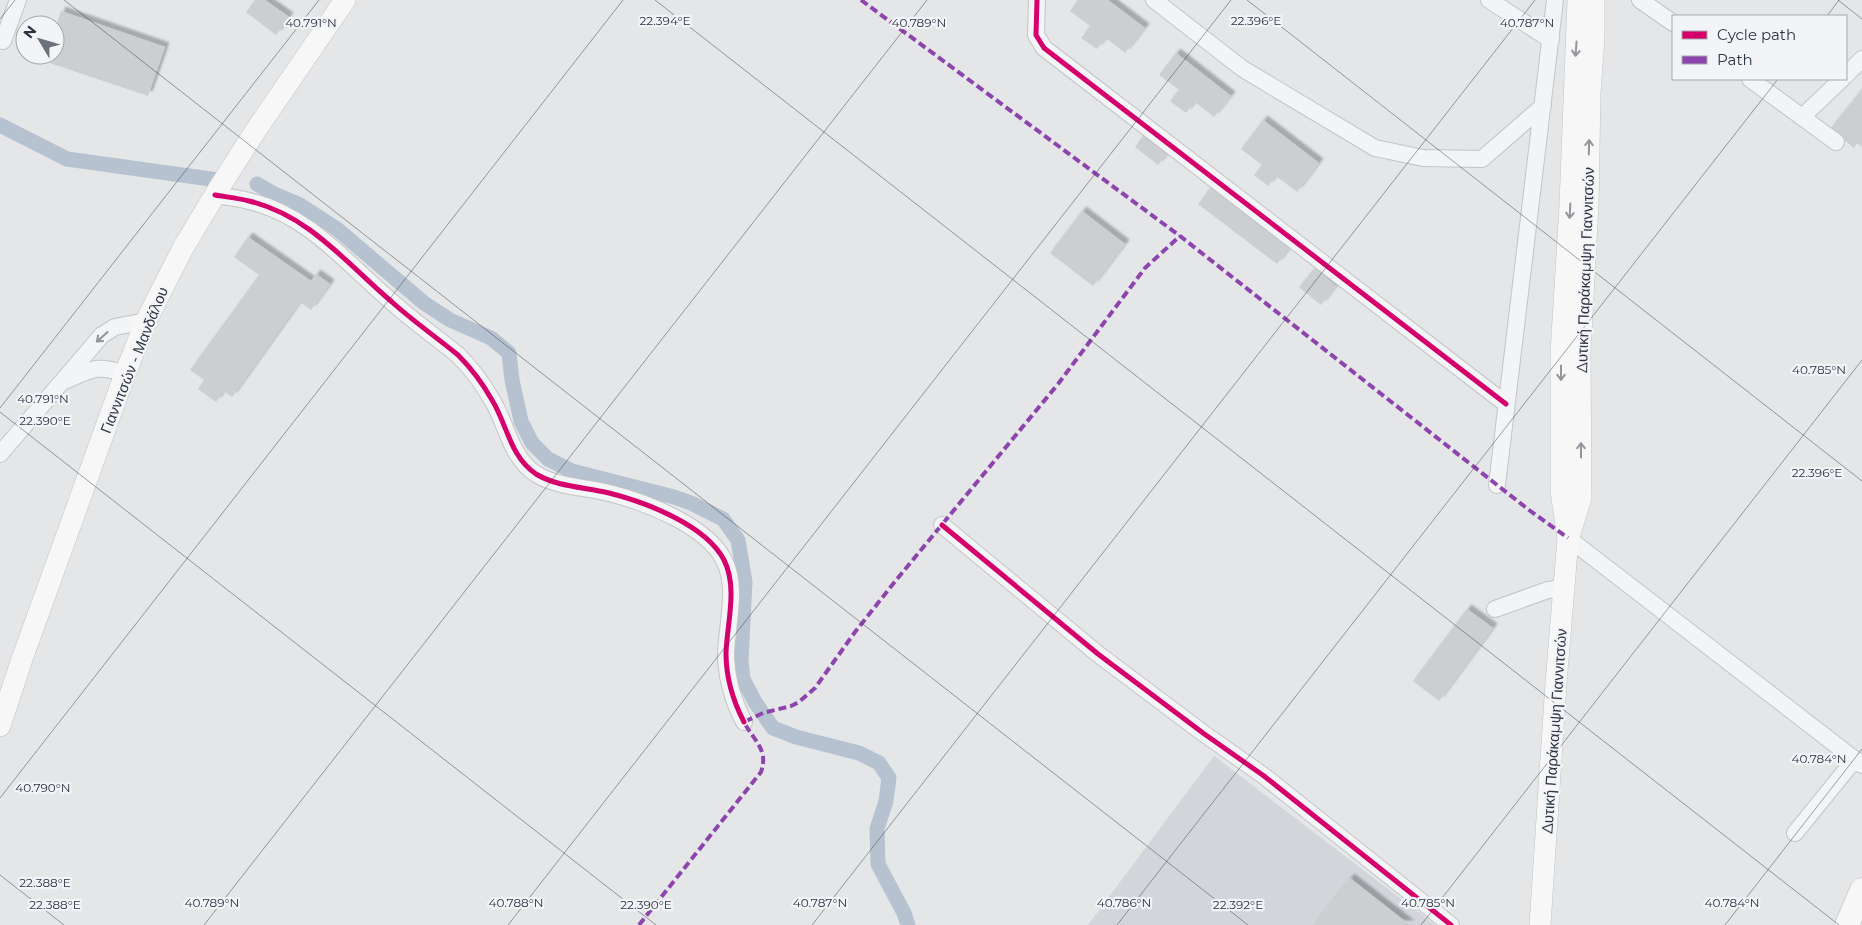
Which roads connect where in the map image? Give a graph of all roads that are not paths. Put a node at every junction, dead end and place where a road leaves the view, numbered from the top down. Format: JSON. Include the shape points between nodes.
{"nodes":[{"id":1,"x":18,"y":0,"type":"edge"},
{"id":2,"x":345,"y":0,"type":"edge"},
{"id":3,"x":1037,"y":0,"type":"edge"},
{"id":4,"x":1154,"y":0,"type":"edge"},
{"id":5,"x":1489,"y":0,"type":"edge"},
{"id":6,"x":1555,"y":0,"type":"edge"},
{"id":7,"x":1578,"y":0,"type":"edge"},
{"id":8,"x":1594,"y":0,"type":"edge"},
{"id":9,"x":1640,"y":0,"type":"edge"},
{"id":10,"x":1672,"y":22,"type":"edge"},
{"id":11,"x":1551,"y":40,"type":"junction"},
{"id":12,"x":3,"y":42,"type":"dead end"},
{"id":13,"x":1862,"y":59,"type":"edge"},
{"id":14,"x":1847,"y":74,"type":"edge"},
{"id":15,"x":1751,"y":80,"type":"edge"},
{"id":16,"x":1841,"y":80,"type":"edge"},
{"id":17,"x":1543,"y":106,"type":"junction"},
{"id":18,"x":1802,"y":117,"type":"junction"},
{"id":19,"x":1836,"y":142,"type":"dead end"},
{"id":20,"x":215,"y":196,"type":"junction"},
{"id":21,"x":146,"y":321,"type":"junction"},
{"id":22,"x":124,"y":374,"type":"junction"},
{"id":23,"x":63,"y":382,"type":"junction"},
{"id":24,"x":1506,"y":404,"type":"junction"},
{"id":25,"x":0,"y":454,"type":"edge"},
{"id":26,"x":1496,"y":484,"type":"dead end"},
{"id":27,"x":942,"y":525,"type":"dead end"},
{"id":28,"x":1568,"y":538,"type":"junction"},
{"id":29,"x":1564,"y":588,"type":"junction"},
{"id":30,"x":1495,"y":609,"type":"dead end"},
{"id":31,"x":744,"y":722,"type":"dead end"},
{"id":32,"x":0,"y":726,"type":"edge"},
{"id":33,"x":1858,"y":762,"type":"edge"},
{"id":34,"x":1796,"y":833,"type":"dead end"},
{"id":35,"x":1862,"y":890,"type":"edge"},
{"id":36,"x":1849,"y":924,"type":"edge"},
{"id":37,"x":1451,"y":925,"type":"edge"},
{"id":38,"x":1540,"y":925,"type":"edge"}],
"edges":[{"from":1,"to":12,"type":"street"},
{"from":2,"to":20,"type":"main road","name":"Γιαννιτσών - Μανδάλου"},
{"from":3,"to":24,"type":"street","via":[[1036,35],[1044,48]]},
{"from":4,"to":17,"type":"street","via":[[1243,69],[1375,148],[1423,158],[1482,160]]},
{"from":5,"to":11,"type":"street"},
{"from":6,"to":11,"type":"street"},
{"from":7,"to":28,"type":"main road","name":"Δυτική Παράκαμψη Γιαννιτσών","one_way":true,"via":[[1561,353],[1561,492]]},
{"from":28,"to":8,"type":"main road","name":"Δυτική Παράκαμψη Γιαννιτσών","one_way":true,"via":[[1581,498],[1580,352]]},
{"from":9,"to":10,"type":"street"},
{"from":11,"to":17,"type":"street"},
{"from":13,"to":14,"type":"street"},
{"from":15,"to":18,"type":"street"},
{"from":16,"to":18,"type":"street"},
{"from":17,"to":24,"type":"street"},
{"from":18,"to":19,"type":"street"},
{"from":20,"to":21,"type":"main road","name":"Γιαννιτσών - Μανδάλου","via":[[183,248]]},
{"from":20,"to":31,"type":"street","via":[[260,204],[309,229],[458,355],[493,400],[514,449],[535,473],[560,483],[609,493],[647,506],[686,524],[710,542],[719,551],[728,570],[731,602],[727,671],[733,701]]},
{"from":21,"to":22,"type":"main road","name":"Γιαννιτσών - Μανδάλου"},
{"from":21,"to":23,"type":"street","one_way":true,"via":[[115,327],[102,335]]},
{"from":22,"to":23,"type":"street","via":[[100,368]]},
{"from":22,"to":32,"type":"main road","name":"Γιαννιτσών - Μανδάλου"},
{"from":23,"to":25,"type":"street"},
{"from":24,"to":26,"type":"street"},
{"from":27,"to":37,"type":"street","via":[[1098,654],[1264,776]]},
{"from":28,"to":29,"type":"main road","name":"Δυτική Παράκαμψη Γιαννιτσών"},
{"from":28,"to":33,"type":"street"},
{"from":29,"to":30,"type":"street","via":[[1548,590]]},
{"from":29,"to":38,"type":"main road","name":"Δυτική Παράκαμψη Γιαννιτσών"},
{"from":33,"to":34,"type":"street"},
{"from":35,"to":36,"type":"highway"}]}
